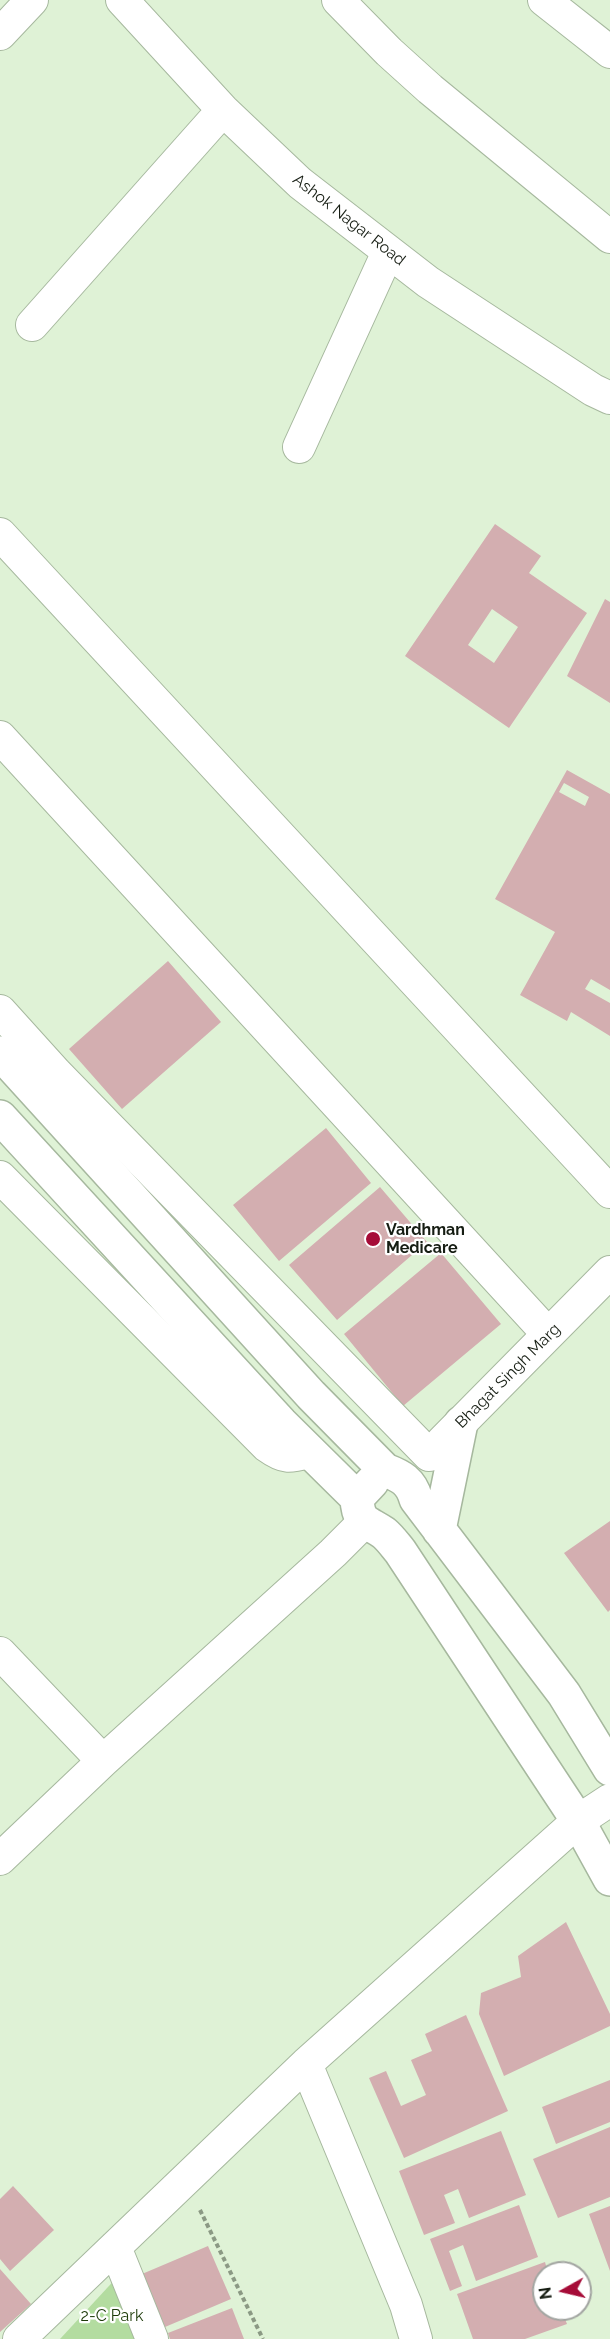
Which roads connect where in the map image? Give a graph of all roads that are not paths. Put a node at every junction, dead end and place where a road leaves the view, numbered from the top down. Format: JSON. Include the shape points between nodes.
{"nodes":[{"id":1,"x":32,"y":0,"type":"edge"},
{"id":2,"x":122,"y":0,"type":"edge"},
{"id":3,"x":338,"y":0,"type":"edge"},
{"id":4,"x":544,"y":0,"type":"edge"},
{"id":5,"x":0,"y":34,"type":"edge"},
{"id":6,"x":610,"y":52,"type":"edge"},
{"id":7,"x":223,"y":110,"type":"junction"},
{"id":8,"x":610,"y":237,"type":"edge"},
{"id":9,"x":388,"y":252,"type":"junction"},
{"id":10,"x":32,"y":326,"type":"dead end"},
{"id":11,"x":610,"y":398,"type":"edge"},
{"id":12,"x":299,"y":447,"type":"dead end"},
{"id":13,"x":0,"y":534,"type":"edge"},
{"id":14,"x":0,"y":737,"type":"edge"},
{"id":15,"x":0,"y":1011,"type":"edge"},
{"id":16,"x":0,"y":1053,"type":"edge"},
{"id":17,"x":0,"y":1117,"type":"edge"},
{"id":18,"x":0,"y":1177,"type":"edge"},
{"id":19,"x":610,"y":1192,"type":"edge"},
{"id":20,"x":610,"y":1272,"type":"edge"},
{"id":21,"x":548,"y":1334,"type":"junction"},
{"id":22,"x":461,"y":1423,"type":"junction"},
{"id":23,"x":310,"y":1452,"type":"junction"},
{"id":24,"x":429,"y":1455,"type":"junction"},
{"id":25,"x":395,"y":1474,"type":"junction"},
{"id":26,"x":360,"y":1510,"type":"junction"},
{"id":27,"x":439,"y":1530,"type":"junction"},
{"id":28,"x":0,"y":1653,"type":"edge"},
{"id":29,"x":103,"y":1761,"type":"junction"},
{"id":30,"x":610,"y":1769,"type":"edge"},
{"id":31,"x":610,"y":1800,"type":"edge"},
{"id":32,"x":578,"y":1821,"type":"junction"},
{"id":33,"x":0,"y":1859,"type":"edge"},
{"id":34,"x":610,"y":1879,"type":"edge"},
{"id":35,"x":306,"y":2064,"type":"junction"},
{"id":36,"x":115,"y":2247,"type":"junction"},
{"id":37,"x":19,"y":2339,"type":"edge"},
{"id":38,"x":152,"y":2339,"type":"edge"},
{"id":39,"x":416,"y":2339,"type":"edge"}],
"edges":[{"from":1,"to":5,"type":"street"},
{"from":2,"to":7,"type":"street","name":"Ashok Nagar Road"},
{"from":3,"to":8,"type":"street","via":[[430,89]]},
{"from":4,"to":6,"type":"street"},
{"from":7,"to":9,"type":"street","name":"Ashok Nagar Road","via":[[300,183]]},
{"from":7,"to":10,"type":"street"},
{"from":9,"to":11,"type":"street","name":"Ashok Nagar Road","via":[[428,282]]},
{"from":9,"to":12,"type":"street"},
{"from":13,"to":19,"type":"street"},
{"from":14,"to":21,"type":"street"},
{"from":15,"to":24,"type":"street"},
{"from":16,"to":25,"type":"street","via":[[311,1395]]},
{"from":17,"to":23,"type":"street"},
{"from":18,"to":23,"type":"street","via":[[267,1446],[279,1455]]},
{"from":20,"to":21,"type":"street","name":"Bhagat Singh Marg"},
{"from":21,"to":22,"type":"street","name":"Bhagat Singh Marg"},
{"from":22,"to":24,"type":"street","name":"Bhagat Singh Marg"},
{"from":22,"to":27,"type":"street"},
{"from":23,"to":26,"type":"street"},
{"from":24,"to":25,"type":"street","name":"Bhagat Singh Marg"},
{"from":25,"to":26,"type":"street"},
{"from":25,"to":27,"type":"street","via":[[413,1490]]},
{"from":26,"to":29,"type":"street","via":[[333,1553]]},
{"from":26,"to":32,"type":"street","via":[[400,1551]]},
{"from":27,"to":30,"type":"street","via":[[564,1695]]},
{"from":28,"to":29,"type":"street"},
{"from":29,"to":33,"type":"street"},
{"from":31,"to":32,"type":"street"},
{"from":32,"to":34,"type":"street"},
{"from":32,"to":35,"type":"street"},
{"from":35,"to":36,"type":"street"},
{"from":35,"to":39,"type":"street"},
{"from":36,"to":37,"type":"street"},
{"from":36,"to":38,"type":"street"}]}
